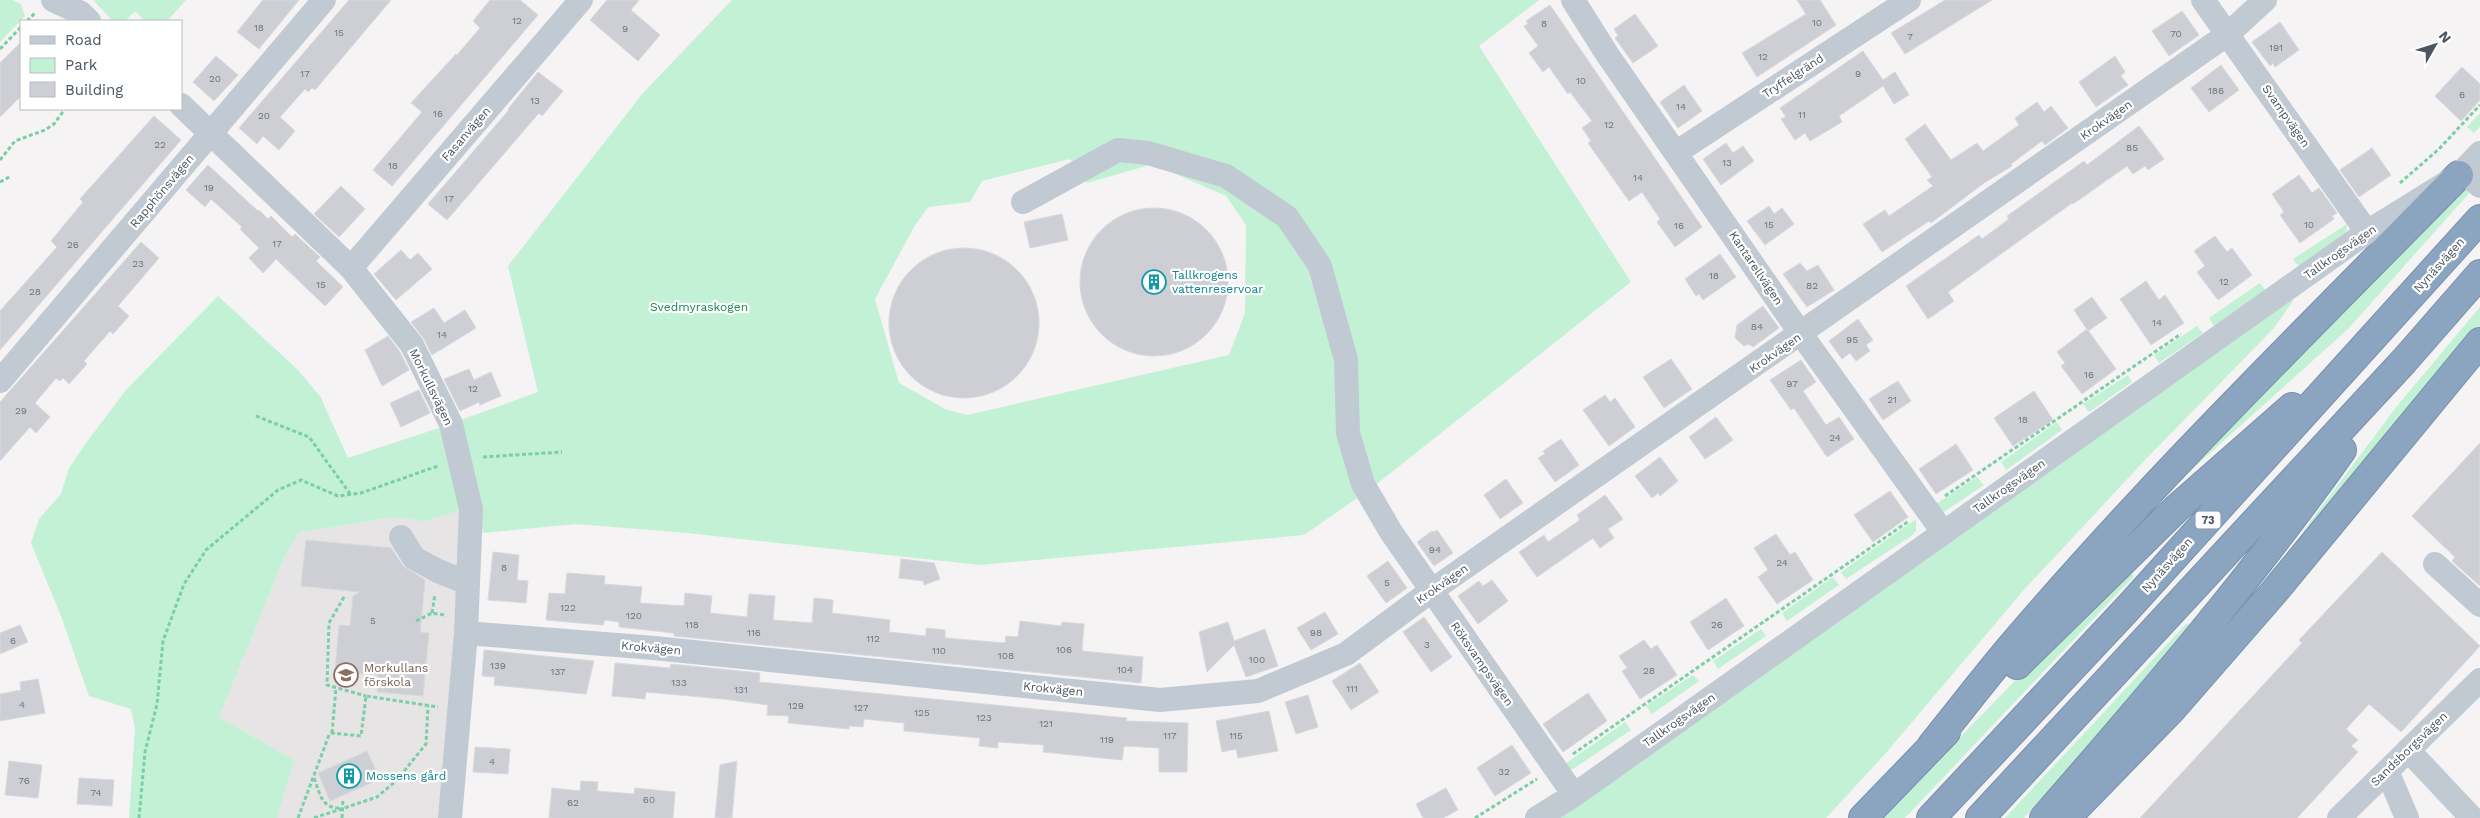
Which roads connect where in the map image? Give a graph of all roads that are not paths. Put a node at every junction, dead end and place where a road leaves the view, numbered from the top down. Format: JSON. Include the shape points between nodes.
{"nodes":[{"id":1,"x":53,"y":0,"type":"edge"},
{"id":2,"x":324,"y":0,"type":"edge"},
{"id":3,"x":580,"y":0,"type":"edge"},
{"id":4,"x":1573,"y":0,"type":"edge"},
{"id":5,"x":1909,"y":0,"type":"edge"},
{"id":6,"x":2203,"y":0,"type":"edge"},
{"id":7,"x":2265,"y":0,"type":"edge"},
{"id":8,"x":82,"y":12,"type":"edge"},
{"id":9,"x":2228,"y":34,"type":"junction"},
{"id":10,"x":182,"y":106,"type":"edge"},
{"id":11,"x":211,"y":133,"type":"junction"},
{"id":12,"x":1677,"y":152,"type":"junction"},
{"id":13,"x":2480,"y":153,"type":"edge"},
{"id":14,"x":2467,"y":177,"type":"edge"},
{"id":15,"x":1023,"y":202,"type":"dead end"},
{"id":16,"x":2480,"y":219,"type":"edge"},
{"id":17,"x":2367,"y":232,"type":"junction"},
{"id":18,"x":351,"y":268,"type":"junction"},
{"id":19,"x":2480,"y":274,"type":"edge"},
{"id":20,"x":1801,"y":334,"type":"junction"},
{"id":21,"x":2480,"y":342,"type":"edge"},
{"id":22,"x":2365,"y":348,"type":"junction"},
{"id":23,"x":2404,"y":361,"type":"junction"},
{"id":24,"x":0,"y":381,"type":"edge"},
{"id":25,"x":1943,"y":532,"type":"junction"},
{"id":26,"x":402,"y":538,"type":"dead end"},
{"id":27,"x":2435,"y":564,"type":"dead end"},
{"id":28,"x":468,"y":584,"type":"junction"},
{"id":29,"x":1431,"y":591,"type":"junction"},
{"id":30,"x":2480,"y":605,"type":"edge"},
{"id":31,"x":467,"y":626,"type":"junction"},
{"id":32,"x":2480,"y":680,"type":"edge"},
{"id":33,"x":1932,"y":745,"type":"junction"},
{"id":34,"x":2408,"y":750,"type":"junction"},
{"id":35,"x":2387,"y":771,"type":"junction"},
{"id":36,"x":1574,"y":795,"type":"junction"},
{"id":37,"x":450,"y":818,"type":"edge"},
{"id":38,"x":1537,"y":818,"type":"edge"},
{"id":39,"x":1863,"y":818,"type":"edge"},
{"id":40,"x":1931,"y":818,"type":"edge"},
{"id":41,"x":1980,"y":818,"type":"edge"},
{"id":42,"x":2044,"y":818,"type":"edge"},
{"id":43,"x":2066,"y":818,"type":"edge"},
{"id":44,"x":2339,"y":818,"type":"edge"},
{"id":45,"x":2407,"y":818,"type":"edge"},
{"id":46,"x":2472,"y":818,"type":"edge"}],
"edges":[{"from":1,"to":8,"type":"street"},
{"from":2,"to":11,"type":"street","name":"Rapphönsvägen"},
{"from":3,"to":18,"type":"street","name":"Fasanvägen"},
{"from":4,"to":12,"type":"street","name":"Kantarellvägen"},
{"from":5,"to":12,"type":"street","name":"Tryffelgränd"},
{"from":6,"to":9,"type":"street","name":"Svampvägen"},
{"from":7,"to":9,"type":"street","name":"Krokvägen"},
{"from":9,"to":17,"type":"street","name":"Svampvägen"},
{"from":9,"to":20,"type":"street","name":"Krokvägen"},
{"from":10,"to":11,"type":"street","name":"Morkullsvägen"},
{"from":11,"to":18,"type":"street","name":"Morkullsvägen"},
{"from":11,"to":24,"type":"street","name":"Rapphönsvägen"},
{"from":12,"to":20,"type":"street","name":"Kantarellvägen"},
{"from":13,"to":14,"type":"street","name":"Tallkrogsvägen"},
{"from":14,"to":17,"type":"street","name":"Tallkrogsvägen"},
{"from":14,"to":33,"type":"highway","via":[[2196,444],[2086,561]]},
{"from":15,"to":29,"type":"street","name":"Röksvampsvägen","via":[[1118,150],[1148,153],[1226,176],[1287,217],[1320,266],[1346,360],[1348,433],[1362,484]]},
{"from":16,"to":22,"type":"highway","name":"Nynäsvägen","number":"73"},
{"from":17,"to":25,"type":"street","name":"Tallkrogsvägen"},
{"from":18,"to":28,"type":"street","name":"Morkullsvägen","via":[[412,345],[451,424],[471,509]]},
{"from":19,"to":23,"type":"highway"},
{"from":20,"to":25,"type":"street","name":"Kantarellvägen"},
{"from":20,"to":29,"type":"street","name":"Krokvägen"},
{"from":21,"to":43,"type":"highway","via":[[2274,592],[2172,709]]},
{"from":22,"to":33,"type":"highway","via":[[2254,438],[2177,508]]},
{"from":22,"to":40,"type":"highway","name":"Nynäsvägen","number":"73"},
{"from":23,"to":41,"type":"highway"},
{"from":23,"to":42,"type":"highway","via":[[2270,547],[2165,678]]},
{"from":25,"to":36,"type":"street","name":"Tallkrogsvägen"},
{"from":26,"to":28,"type":"street","via":[[414,558]]},
{"from":27,"to":30,"type":"street"},
{"from":28,"to":31,"type":"street","name":"Morkullsvägen"},
{"from":29,"to":31,"type":"street","name":"Krokvägen","via":[[1346,654],[1258,692],[1160,700]]},
{"from":29,"to":36,"type":"street","name":"Röksvampsvägen"},
{"from":31,"to":37,"type":"street","name":"Morkullsvägen"},
{"from":32,"to":34,"type":"street","name":"Sandsborgsvägen"},
{"from":33,"to":39,"type":"highway"},
{"from":34,"to":35,"type":"street","name":"Sandsborgsvägen"},
{"from":34,"to":46,"type":"street"},
{"from":35,"to":44,"type":"street","name":"Sandsborgsvägen"},
{"from":35,"to":45,"type":"street"},
{"from":36,"to":38,"type":"street","name":"Tallkrogsvägen"}]}
